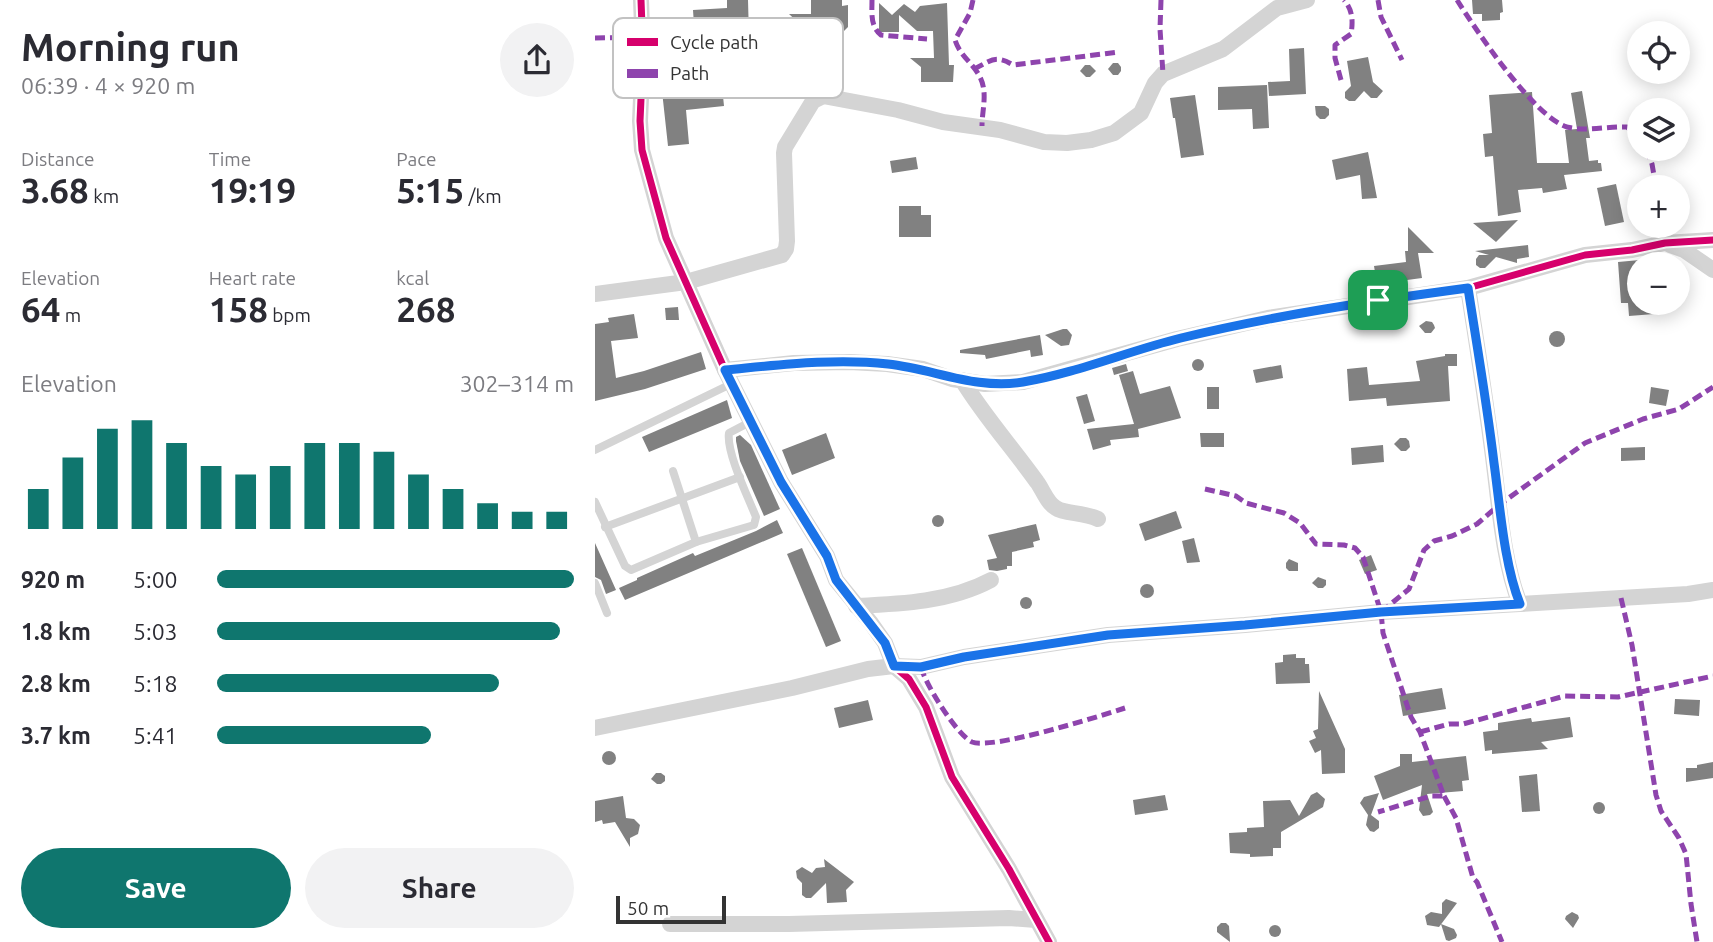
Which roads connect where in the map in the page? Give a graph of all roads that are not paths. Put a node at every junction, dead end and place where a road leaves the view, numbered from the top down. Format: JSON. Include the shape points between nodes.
{"nodes":[{"id":1,"x":641,"y":0,"type":"edge"},
{"id":2,"x":1307,"y":0,"type":"edge"},
{"id":3,"x":641,"y":18,"type":"edge"},
{"id":4,"x":642,"y":98,"type":"edge"},
{"id":5,"x":817,"y":98,"type":"edge"},
{"id":6,"x":843,"y":98,"type":"edge"},
{"id":7,"x":1713,"y":240,"type":"edge"},
{"id":8,"x":1665,"y":243,"type":"junction"},
{"id":9,"x":1713,"y":270,"type":"edge"},
{"id":10,"x":686,"y":282,"type":"junction"},
{"id":11,"x":1468,"y":288,"type":"junction"},
{"id":12,"x":595,"y":294,"type":"edge"},
{"id":13,"x":729,"y":377,"type":"junction"},
{"id":14,"x":962,"y":380,"type":"junction"},
{"id":15,"x":752,"y":421,"type":"junction"},
{"id":16,"x":595,"y":450,"type":"edge"},
{"id":17,"x":673,"y":471,"type":"dead end"},
{"id":18,"x":740,"y":477,"type":"junction"},
{"id":19,"x":682,"y":498,"type":"junction"},
{"id":20,"x":595,"y":503,"type":"edge"},
{"id":21,"x":1098,"y":519,"type":"dead end"},
{"id":22,"x":604,"y":527,"type":"junction"},
{"id":23,"x":697,"y":542,"type":"junction"},
{"id":24,"x":991,"y":580,"type":"dead end"},
{"id":25,"x":595,"y":583,"type":"edge"},
{"id":26,"x":1713,"y":590,"type":"edge"},
{"id":27,"x":1520,"y":604,"type":"junction"},
{"id":28,"x":856,"y":606,"type":"junction"},
{"id":29,"x":607,"y":613,"type":"dead end"},
{"id":30,"x":894,"y":666,"type":"junction"},
{"id":31,"x":595,"y":728,"type":"edge"},
{"id":32,"x":1036,"y":920,"type":"junction"},
{"id":33,"x":670,"y":923,"type":"dead end"},
{"id":34,"x":1049,"y":942,"type":"edge"}],
"edges":[{"from":1,"to":3,"type":"street"},
{"from":2,"to":6,"type":"street","via":[[1277,8],[1223,49],[1163,74],[1141,113],[1114,133],[1091,140],[1044,142]]},
{"from":4,"to":10,"type":"street","via":[[642,150],[666,238]]},
{"from":5,"to":10,"type":"street","via":[[784,153],[784,252],[767,261]]},
{"from":7,"to":8,"type":"street"},
{"from":8,"to":9,"type":"street"},
{"from":8,"to":11,"type":"street","via":[[1577,257]]},
{"from":10,"to":12,"type":"street"},
{"from":10,"to":13,"type":"street"},
{"from":11,"to":14,"type":"street","via":[[1268,318],[1023,382]]},
{"from":11,"to":27,"type":"street","via":[[1499,505]]},
{"from":13,"to":14,"type":"street","via":[[793,363],[862,362],[923,369]]},
{"from":13,"to":15,"type":"street"},
{"from":13,"to":16,"type":"lane"},
{"from":14,"to":21,"type":"street","via":[[1053,506]]},
{"from":15,"to":18,"type":"lane","via":[[729,435]]},
{"from":15,"to":28,"type":"street","via":[[836,580]]},
{"from":17,"to":19,"type":"lane"},
{"from":18,"to":19,"type":"lane"},
{"from":18,"to":23,"type":"lane","via":[[755,523]]},
{"from":19,"to":22,"type":"lane"},
{"from":19,"to":23,"type":"lane"},
{"from":20,"to":22,"type":"lane"},
{"from":22,"to":23,"type":"lane","via":[[631,570]]},
{"from":24,"to":28,"type":"street","via":[[959,594]]},
{"from":25,"to":29,"type":"lane"},
{"from":26,"to":27,"type":"street"},
{"from":27,"to":30,"type":"street","via":[[1108,635],[921,667]]},
{"from":28,"to":30,"type":"street","via":[[885,643]]},
{"from":30,"to":31,"type":"street"},
{"from":30,"to":32,"type":"street","via":[[909,678],[926,707],[952,777]]},
{"from":32,"to":33,"type":"street"},
{"from":32,"to":34,"type":"street"}]}
